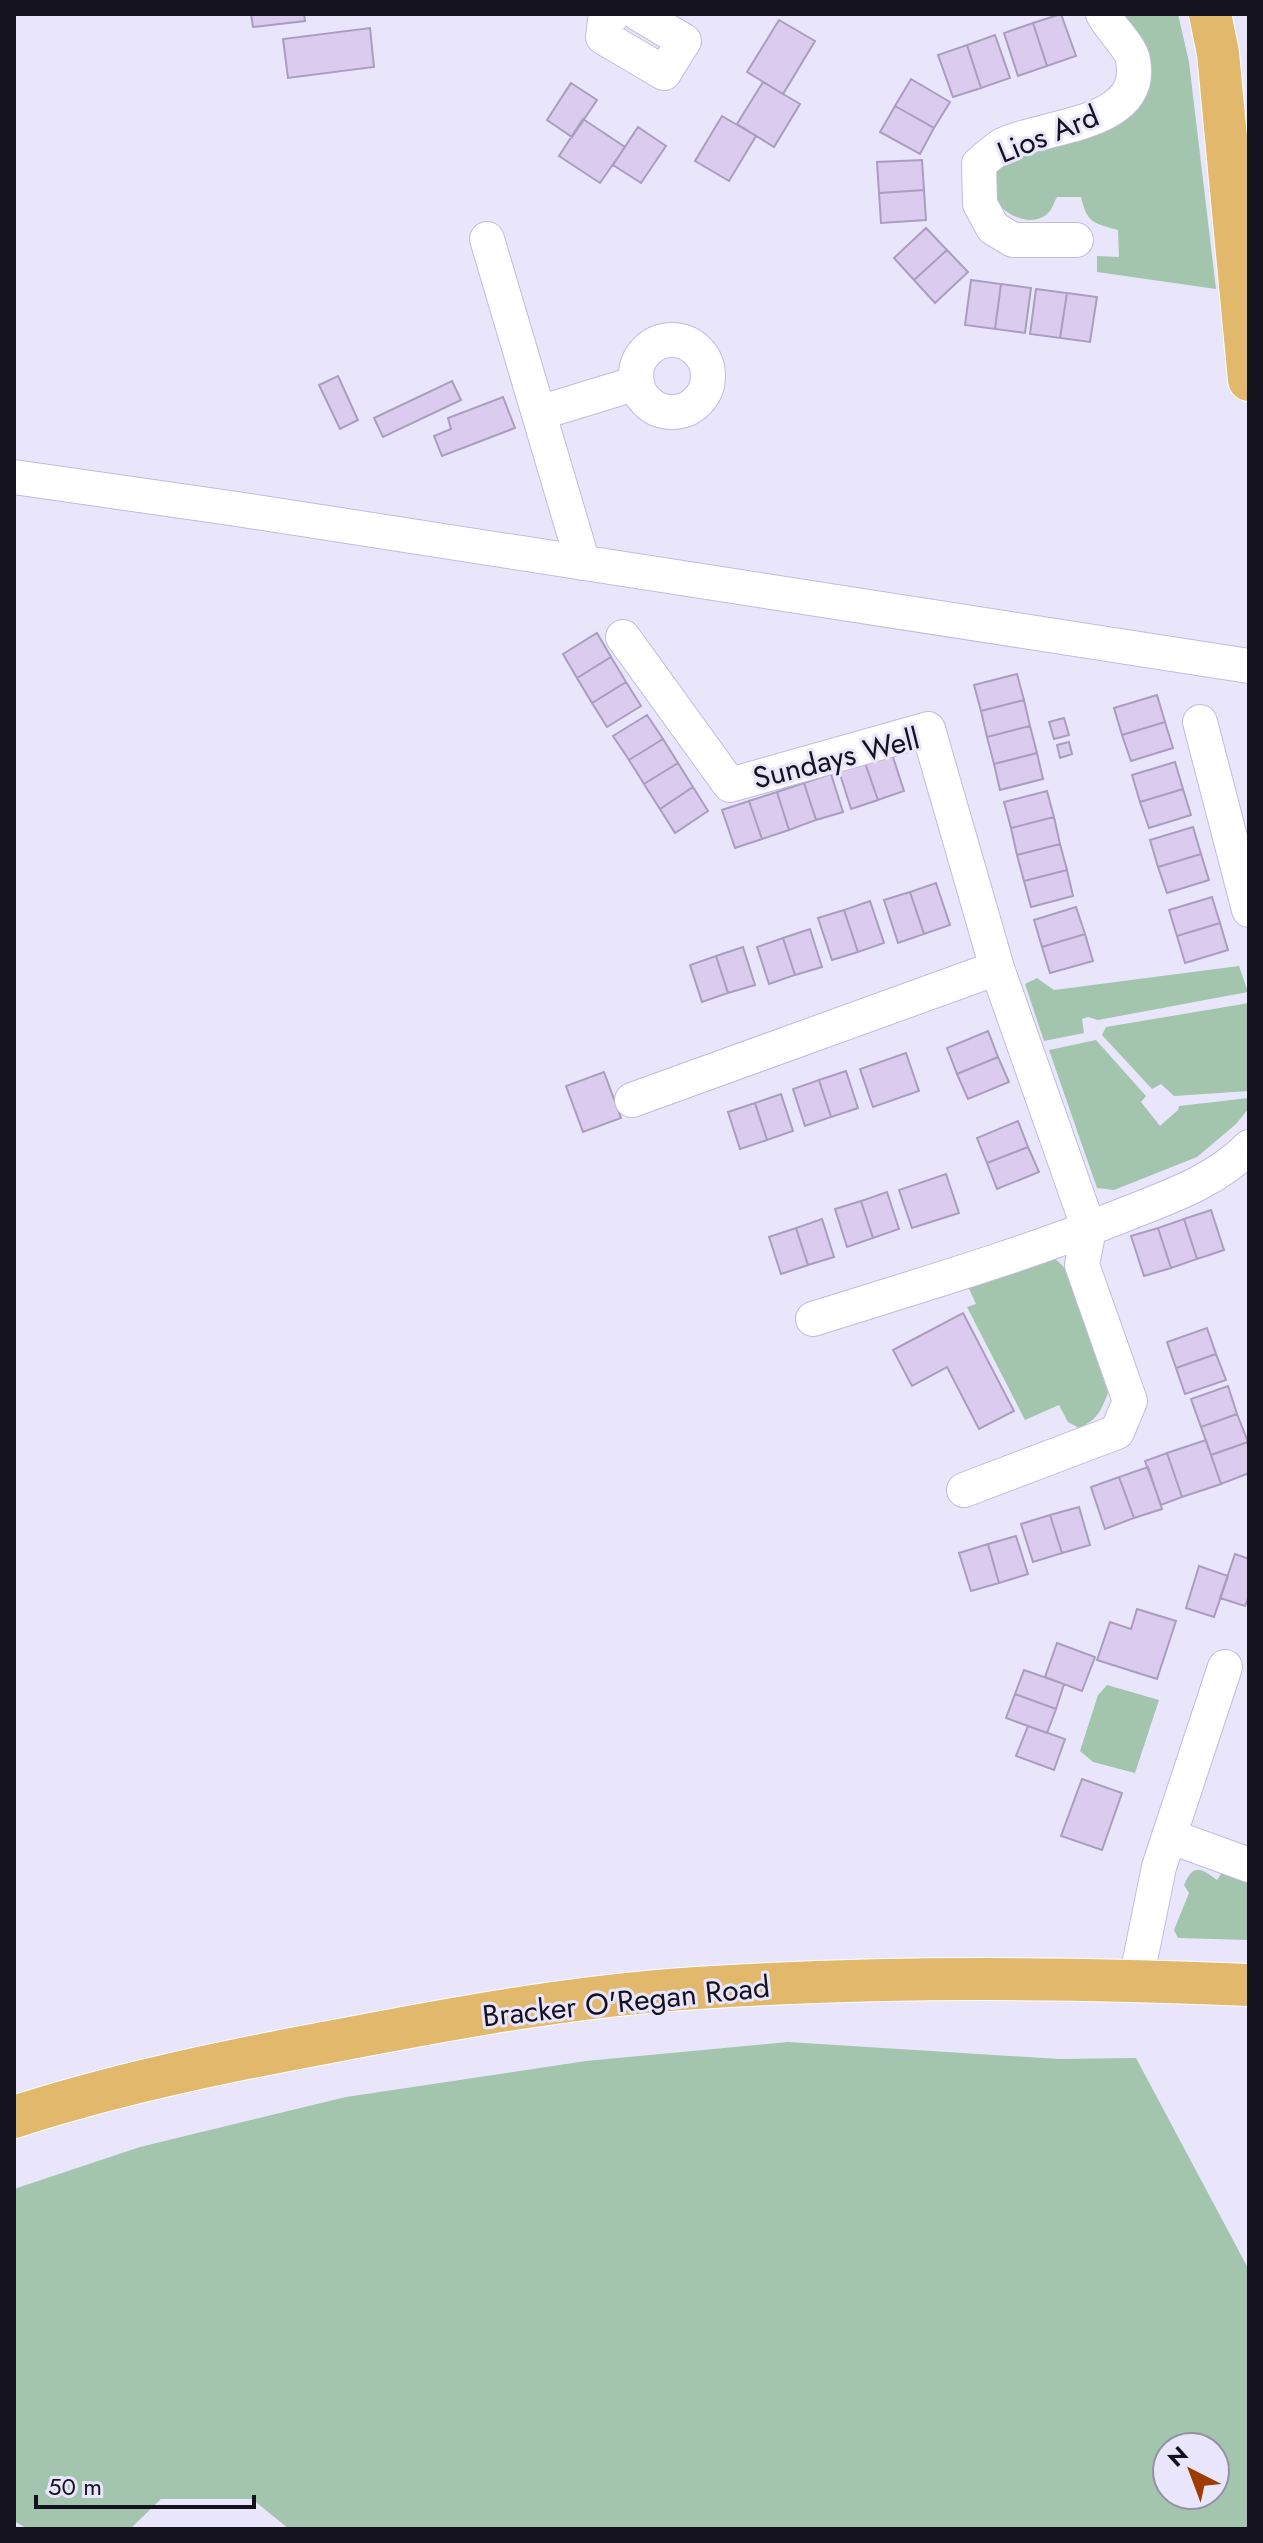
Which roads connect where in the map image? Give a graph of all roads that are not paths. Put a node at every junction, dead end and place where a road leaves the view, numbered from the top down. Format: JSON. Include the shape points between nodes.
{"nodes":[{"id":1,"x":639,"y":14,"type":"edge"},
{"id":2,"x":1103,"y":14,"type":"edge"},
{"id":3,"x":1210,"y":14,"type":"edge"},
{"id":4,"x":607,"y":16,"type":"edge"},
{"id":5,"x":487,"y":239,"type":"dead end"},
{"id":6,"x":1076,"y":240,"type":"dead end"},
{"id":7,"x":1249,"y":380,"type":"edge"},
{"id":8,"x":637,"y":383,"type":"dead end"},
{"id":9,"x":539,"y":413,"type":"junction"},
{"id":10,"x":14,"y":477,"type":"edge"},
{"id":11,"x":583,"y":563,"type":"junction"},
{"id":12,"x":623,"y":637,"type":"dead end"},
{"id":13,"x":1249,"y":666,"type":"edge"},
{"id":14,"x":1200,"y":722,"type":"dead end"},
{"id":15,"x":1249,"y":910,"type":"edge"},
{"id":16,"x":997,"y":968,"type":"junction"},
{"id":17,"x":632,"y":1100,"type":"dead end"},
{"id":18,"x":1249,"y":1147,"type":"edge"},
{"id":19,"x":1089,"y":1229,"type":"junction"},
{"id":20,"x":813,"y":1319,"type":"dead end"},
{"id":21,"x":964,"y":1490,"type":"dead end"},
{"id":22,"x":1225,"y":1667,"type":"dead end"},
{"id":23,"x":1169,"y":1836,"type":"junction"},
{"id":24,"x":1249,"y":1865,"type":"edge"},
{"id":25,"x":1136,"y":1980,"type":"junction"},
{"id":26,"x":1249,"y":1985,"type":"edge"},
{"id":27,"x":14,"y":2117,"type":"edge"}],
"edges":[{"from":1,"to":4,"type":"street","via":[[684,41],[664,73],[603,37]]},
{"from":2,"to":6,"type":"street","name":"Lios Ard","via":[[1133,57],[1134,79],[1123,101],[1086,121],[1004,145],[979,164],[980,204],[993,228],[1013,240]]},
{"from":3,"to":7,"type":"main road"},
{"from":5,"to":9,"type":"street"},
{"from":8,"to":9,"type":"street"},
{"from":9,"to":11,"type":"street"},
{"from":10,"to":11,"type":"street"},
{"from":11,"to":13,"type":"street"},
{"from":12,"to":16,"type":"street","name":"Sundays Well","via":[[730,785],[928,729]]},
{"from":14,"to":15,"type":"street"},
{"from":16,"to":17,"type":"street"},
{"from":16,"to":19,"type":"street","name":"Sundays Well"},
{"from":18,"to":19,"type":"street","via":[[1208,1179]]},
{"from":19,"to":20,"type":"street"},
{"from":19,"to":21,"type":"street","name":"Sundays Well","via":[[1082,1265],[1130,1401],[1117,1432]]},
{"from":22,"to":23,"type":"street"},
{"from":23,"to":24,"type":"street"},
{"from":23,"to":25,"type":"street"},
{"from":25,"to":26,"type":"main road","name":"Bracker O'Regan Road"},
{"from":25,"to":27,"type":"main road","name":"Bracker O'Regan Road","via":[[986,1978],[697,1988],[566,2001],[239,2059]]}]}
